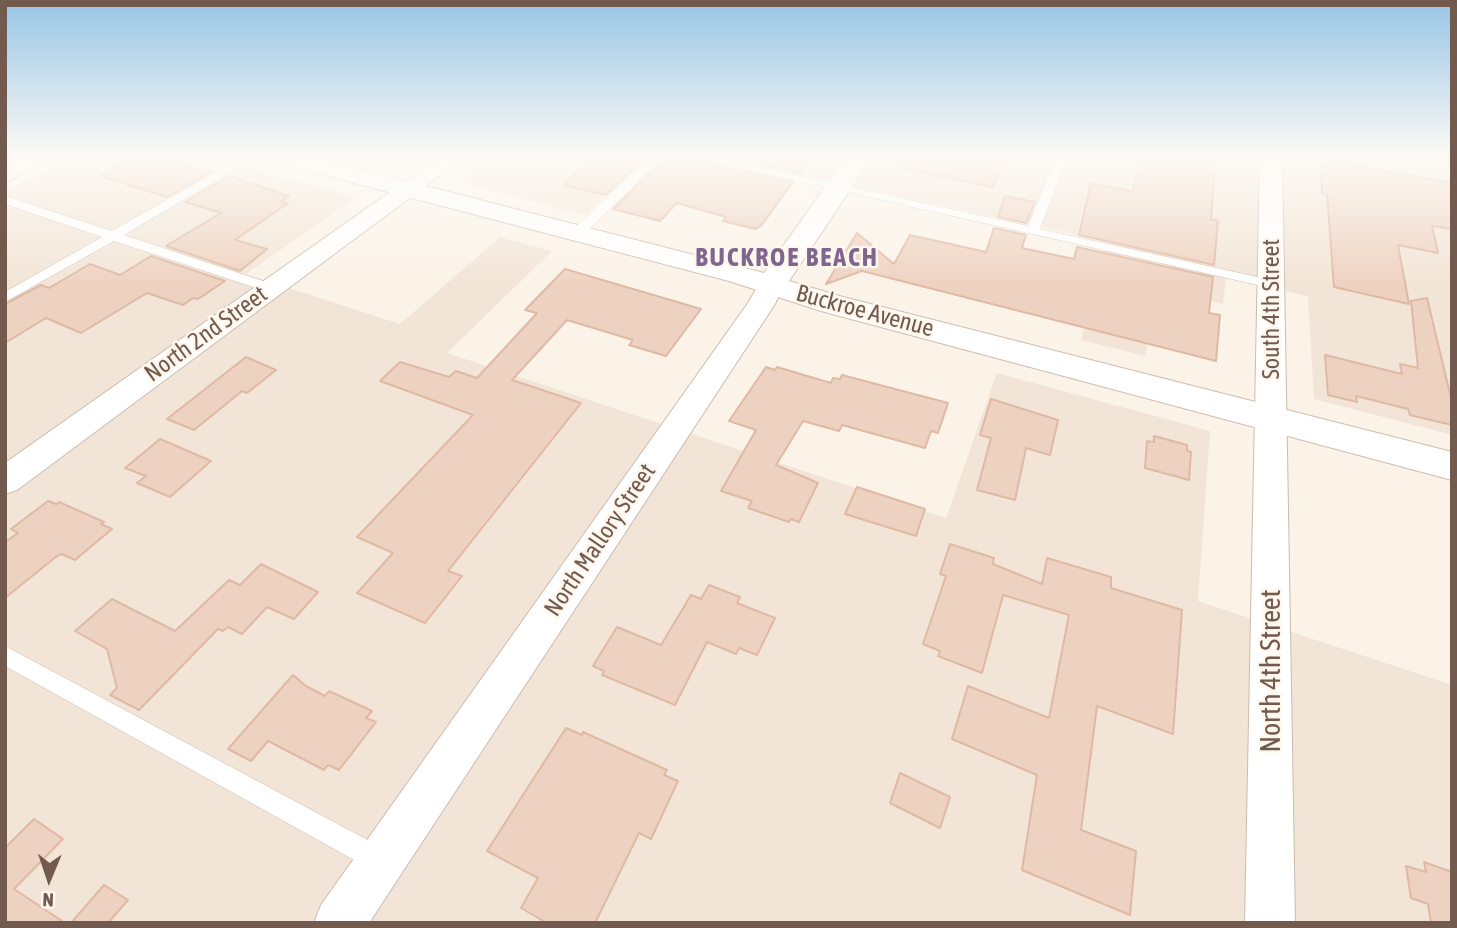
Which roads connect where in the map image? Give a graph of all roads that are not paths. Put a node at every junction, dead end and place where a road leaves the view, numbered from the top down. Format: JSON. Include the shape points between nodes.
{"nodes":[{"id":1,"x":177,"y":199,"type":"edge"},
{"id":2,"x":395,"y":199,"type":"edge"},
{"id":3,"x":448,"y":199,"type":"edge"},
{"id":4,"x":612,"y":199,"type":"edge"},
{"id":5,"x":831,"y":199,"type":"edge"},
{"id":6,"x":881,"y":199,"type":"edge"},
{"id":7,"x":1045,"y":199,"type":"edge"},
{"id":8,"x":1271,"y":199,"type":"edge"},
{"id":9,"x":5,"y":200,"type":"edge"},
{"id":10,"x":1033,"y":231,"type":"junction"},
{"id":11,"x":577,"y":233,"type":"junction"},
{"id":12,"x":113,"y":236,"type":"junction"},
{"id":13,"x":1271,"y":284,"type":"junction"},
{"id":14,"x":771,"y":285,"type":"junction"},
{"id":15,"x":270,"y":288,"type":"junction"},
{"id":16,"x":5,"y":298,"type":"edge"},
{"id":17,"x":1271,"y":419,"type":"junction"},
{"id":18,"x":1452,"y":466,"type":"edge"},
{"id":19,"x":5,"y":481,"type":"edge"},
{"id":20,"x":5,"y":655,"type":"edge"},
{"id":21,"x":381,"y":861,"type":"junction"},
{"id":22,"x":339,"y":923,"type":"edge"},
{"id":23,"x":1270,"y":923,"type":"edge"}],
"edges":[{"from":1,"to":12,"type":"lane"},
{"from":2,"to":15,"type":"street","name":"North 2nd Street"},
{"from":3,"to":11,"type":"street","name":"Buckroe Avenue"},
{"from":4,"to":11,"type":"lane"},
{"from":5,"to":14,"type":"street","name":"North Mallory Street"},
{"from":6,"to":10,"type":"lane"},
{"from":7,"to":10,"type":"lane"},
{"from":8,"to":13,"type":"street","name":"South 4th Street"},
{"from":9,"to":12,"type":"lane"},
{"from":10,"to":13,"type":"lane"},
{"from":11,"to":14,"type":"street","name":"Buckroe Avenue"},
{"from":12,"to":15,"type":"lane"},
{"from":12,"to":16,"type":"lane"},
{"from":13,"to":17,"type":"street","name":"South 4th Street"},
{"from":14,"to":17,"type":"street","name":"Buckroe Avenue"},
{"from":14,"to":21,"type":"street","name":"North Mallory Street"},
{"from":15,"to":19,"type":"street","name":"North 2nd Street"},
{"from":17,"to":18,"type":"street","name":"Buckroe Avenue"},
{"from":17,"to":23,"type":"street","name":"North 4th Street"},
{"from":20,"to":21,"type":"lane"},
{"from":21,"to":22,"type":"street","name":"North Mallory Street"}]}
